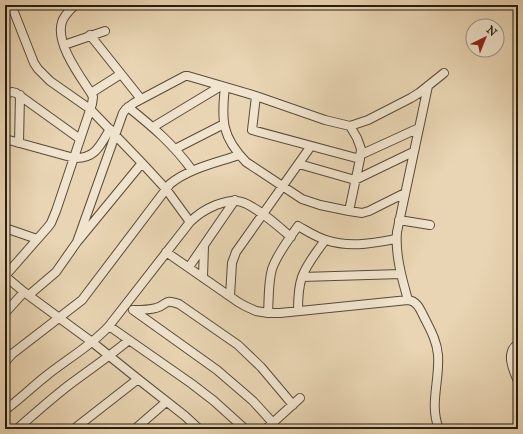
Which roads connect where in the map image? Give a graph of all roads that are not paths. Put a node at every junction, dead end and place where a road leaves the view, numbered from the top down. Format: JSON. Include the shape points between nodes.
{"nodes":[{"id":1,"x":75,"y":5,"type":"edge"},
{"id":2,"x":14,"y":12,"type":"dead end"},
{"id":3,"x":105,"y":31,"type":"dead end"},
{"id":4,"x":90,"y":35,"type":"junction"},
{"id":5,"x":64,"y":45,"type":"junction"},
{"id":6,"x":444,"y":73,"type":"dead end"},
{"id":7,"x":121,"y":74,"type":"junction"},
{"id":8,"x":223,"y":86,"type":"junction"},
{"id":9,"x":428,"y":86,"type":"junction"},
{"id":10,"x":6,"y":91,"type":"edge"},
{"id":11,"x":91,"y":93,"type":"junction"},
{"id":12,"x":20,"y":95,"type":"junction"},
{"id":13,"x":256,"y":96,"type":"junction"},
{"id":14,"x":142,"y":99,"type":"junction"},
{"id":15,"x":128,"y":107,"type":"junction"},
{"id":16,"x":90,"y":109,"type":"junction"},
{"id":17,"x":224,"y":124,"type":"junction"},
{"id":18,"x":350,"y":126,"type":"junction"},
{"id":19,"x":153,"y":127,"type":"junction"},
{"id":20,"x":419,"y":128,"type":"junction"},
{"id":21,"x":112,"y":132,"type":"junction"},
{"id":22,"x":5,"y":139,"type":"edge"},
{"id":23,"x":80,"y":139,"type":"junction"},
{"id":24,"x":19,"y":143,"type":"junction"},
{"id":25,"x":311,"y":146,"type":"junction"},
{"id":26,"x":175,"y":149,"type":"junction"},
{"id":27,"x":413,"y":152,"type":"junction"},
{"id":28,"x":240,"y":155,"type":"junction"},
{"id":29,"x":360,"y":157,"type":"junction"},
{"id":30,"x":74,"y":158,"type":"junction"},
{"id":31,"x":142,"y":162,"type":"junction"},
{"id":32,"x":299,"y":164,"type":"junction"},
{"id":33,"x":192,"y":170,"type":"junction"},
{"id":34,"x":355,"y":180,"type":"junction"},
{"id":35,"x":283,"y":186,"type":"junction"},
{"id":36,"x":166,"y":189,"type":"junction"},
{"id":37,"x":405,"y":193,"type":"junction"},
{"id":38,"x":235,"y":200,"type":"junction"},
{"id":39,"x":349,"y":211,"type":"junction"},
{"id":40,"x":262,"y":214,"type":"junction"},
{"id":41,"x":399,"y":220,"type":"junction"},
{"id":42,"x":190,"y":222,"type":"junction"},
{"id":43,"x":430,"y":225,"type":"dead end"},
{"id":44,"x":7,"y":231,"type":"edge"},
{"id":45,"x":291,"y":237,"type":"junction"},
{"id":46,"x":37,"y":239,"type":"junction"},
{"id":47,"x":396,"y":239,"type":"junction"},
{"id":48,"x":325,"y":240,"type":"junction"},
{"id":49,"x":77,"y":242,"type":"junction"},
{"id":50,"x":204,"y":245,"type":"junction"},
{"id":51,"x":166,"y":252,"type":"junction"},
{"id":52,"x":19,"y":259,"type":"junction"},
{"id":53,"x":189,"y":267,"type":"junction"},
{"id":54,"x":5,"y":268,"type":"edge"},
{"id":55,"x":401,"y":274,"type":"junction"},
{"id":56,"x":203,"y":277,"type":"junction"},
{"id":57,"x":302,"y":277,"type":"junction"},
{"id":58,"x":27,"y":293,"type":"junction"},
{"id":59,"x":230,"y":296,"type":"junction"},
{"id":60,"x":408,"y":300,"type":"junction"},
{"id":61,"x":126,"y":304,"type":"junction"},
{"id":62,"x":133,"y":310,"type":"junction"},
{"id":63,"x":298,"y":311,"type":"junction"},
{"id":64,"x":5,"y":313,"type":"edge"},
{"id":65,"x":268,"y":313,"type":"junction"},
{"id":66,"x":59,"y":317,"type":"junction"},
{"id":67,"x":109,"y":326,"type":"junction"},
{"id":68,"x":129,"y":340,"type":"junction"},
{"id":69,"x":92,"y":342,"type":"junction"},
{"id":70,"x":518,"y":344,"type":"edge"},
{"id":71,"x":109,"y":356,"type":"junction"},
{"id":72,"x":5,"y":362,"type":"edge"},
{"id":73,"x":138,"y":379,"type":"junction"},
{"id":74,"x":518,"y":381,"type":"edge"},
{"id":75,"x":300,"y":398,"type":"dead end"},
{"id":76,"x":166,"y":402,"type":"junction"},
{"id":77,"x":293,"y":405,"type":"junction"},
{"id":78,"x":5,"y":410,"type":"edge"},
{"id":79,"x":274,"y":423,"type":"junction"},
{"id":80,"x":17,"y":429,"type":"edge"},
{"id":81,"x":74,"y":429,"type":"edge"},
{"id":82,"x":134,"y":429,"type":"edge"},
{"id":83,"x":199,"y":429,"type":"edge"},
{"id":84,"x":245,"y":429,"type":"edge"},
{"id":85,"x":266,"y":429,"type":"edge"},
{"id":86,"x":439,"y":429,"type":"edge"}],
"edges":[{"from":1,"to":5,"type":"street","via":[[62,23],[60,31]]},
{"from":2,"to":16,"type":"street","via":[[38,69],[50,81]]},
{"from":3,"to":4,"type":"street"},
{"from":4,"to":5,"type":"street"},
{"from":4,"to":7,"type":"street"},
{"from":5,"to":11,"type":"street"},
{"from":6,"to":9,"type":"street"},
{"from":7,"to":11,"type":"street"},
{"from":7,"to":14,"type":"street"},
{"from":8,"to":13,"type":"street"},
{"from":8,"to":14,"type":"street","via":[[185,76]]},
{"from":8,"to":17,"type":"street"},
{"from":8,"to":19,"type":"street"},
{"from":9,"to":18,"type":"street","via":[[411,98],[368,120]]},
{"from":9,"to":20,"type":"street"},
{"from":10,"to":12,"type":"street"},
{"from":11,"to":16,"type":"street","via":[[93,100]]},
{"from":12,"to":23,"type":"street"},
{"from":12,"to":24,"type":"street"},
{"from":13,"to":18,"type":"street"},
{"from":13,"to":25,"type":"street","via":[[252,130]]},
{"from":14,"to":15,"type":"street"},
{"from":15,"to":19,"type":"street"},
{"from":15,"to":21,"type":"street"},
{"from":16,"to":21,"type":"street"},
{"from":16,"to":23,"type":"street"},
{"from":17,"to":26,"type":"street"},
{"from":17,"to":28,"type":"street","via":[[228,137]]},
{"from":18,"to":29,"type":"street","via":[[360,144]]},
{"from":19,"to":26,"type":"street"},
{"from":20,"to":27,"type":"street"},
{"from":20,"to":29,"type":"street"},
{"from":21,"to":30,"type":"street","via":[[94,153],[88,157]]},
{"from":21,"to":31,"type":"street"},
{"from":21,"to":49,"type":"street"},
{"from":22,"to":24,"type":"street"},
{"from":23,"to":30,"type":"street"},
{"from":24,"to":30,"type":"street"},
{"from":25,"to":29,"type":"street"},
{"from":25,"to":32,"type":"street"},
{"from":26,"to":33,"type":"street"},
{"from":27,"to":34,"type":"street"},
{"from":27,"to":37,"type":"street"},
{"from":28,"to":33,"type":"street"},
{"from":28,"to":35,"type":"street","via":[[246,162]]},
{"from":29,"to":34,"type":"street"},
{"from":30,"to":46,"type":"street","via":[[54,218]]},
{"from":31,"to":36,"type":"street"},
{"from":31,"to":49,"type":"street"},
{"from":32,"to":34,"type":"street"},
{"from":32,"to":35,"type":"street"},
{"from":33,"to":36,"type":"street"},
{"from":34,"to":39,"type":"street"},
{"from":35,"to":39,"type":"street","via":[[302,199]]},
{"from":35,"to":40,"type":"street"},
{"from":36,"to":42,"type":"street"},
{"from":36,"to":66,"type":"street","via":[[82,300]]},
{"from":37,"to":39,"type":"street","via":[[369,211]]},
{"from":37,"to":41,"type":"street"},
{"from":38,"to":40,"type":"street"},
{"from":38,"to":42,"type":"street","via":[[205,210]]},
{"from":38,"to":50,"type":"street"},
{"from":40,"to":45,"type":"street"},
{"from":40,"to":59,"type":"street","via":[[234,257]]},
{"from":41,"to":43,"type":"street"},
{"from":41,"to":47,"type":"street"},
{"from":42,"to":51,"type":"street"},
{"from":44,"to":46,"type":"street"},
{"from":45,"to":48,"type":"street","via":[[298,226]]},
{"from":45,"to":65,"type":"street","via":[[272,270]]},
{"from":46,"to":52,"type":"street"},
{"from":47,"to":48,"type":"street","via":[[357,245]]},
{"from":47,"to":55,"type":"street"},
{"from":48,"to":57,"type":"street"},
{"from":49,"to":58,"type":"street","via":[[56,272]]},
{"from":50,"to":53,"type":"street"},
{"from":50,"to":56,"type":"street"},
{"from":51,"to":53,"type":"street"},
{"from":51,"to":61,"type":"street"},
{"from":52,"to":54,"type":"street"},
{"from":52,"to":58,"type":"street","via":[[5,276]]},
{"from":53,"to":56,"type":"street"},
{"from":55,"to":57,"type":"street"},
{"from":55,"to":60,"type":"street"},
{"from":56,"to":59,"type":"street"},
{"from":57,"to":63,"type":"street"},
{"from":58,"to":64,"type":"street"},
{"from":58,"to":66,"type":"street"},
{"from":59,"to":65,"type":"street","via":[[256,311]]},
{"from":60,"to":63,"type":"street"},
{"from":60,"to":86,"type":"street","via":[[418,306],[437,346],[434,412]]},
{"from":61,"to":62,"type":"street"},
{"from":61,"to":67,"type":"street"},
{"from":62,"to":77,"type":"street","via":[[156,308],[172,301],[179,304],[238,345],[261,367]]},
{"from":62,"to":79,"type":"street","via":[[217,370]]},
{"from":63,"to":65,"type":"street"},
{"from":66,"to":69,"type":"street"},
{"from":66,"to":72,"type":"street"},
{"from":67,"to":68,"type":"street"},
{"from":67,"to":69,"type":"street"},
{"from":68,"to":71,"type":"street"},
{"from":68,"to":84,"type":"street","via":[[214,401]]},
{"from":69,"to":71,"type":"street"},
{"from":69,"to":78,"type":"street","via":[[45,376]]},
{"from":70,"to":74,"type":"street","via":[[511,354],[512,367]]},
{"from":71,"to":73,"type":"street"},
{"from":71,"to":80,"type":"street","via":[[69,385]]},
{"from":73,"to":76,"type":"street"},
{"from":73,"to":81,"type":"street"},
{"from":75,"to":77,"type":"street"},
{"from":76,"to":82,"type":"street"},
{"from":76,"to":83,"type":"street"},
{"from":77,"to":79,"type":"street"},
{"from":79,"to":85,"type":"street"}]}
